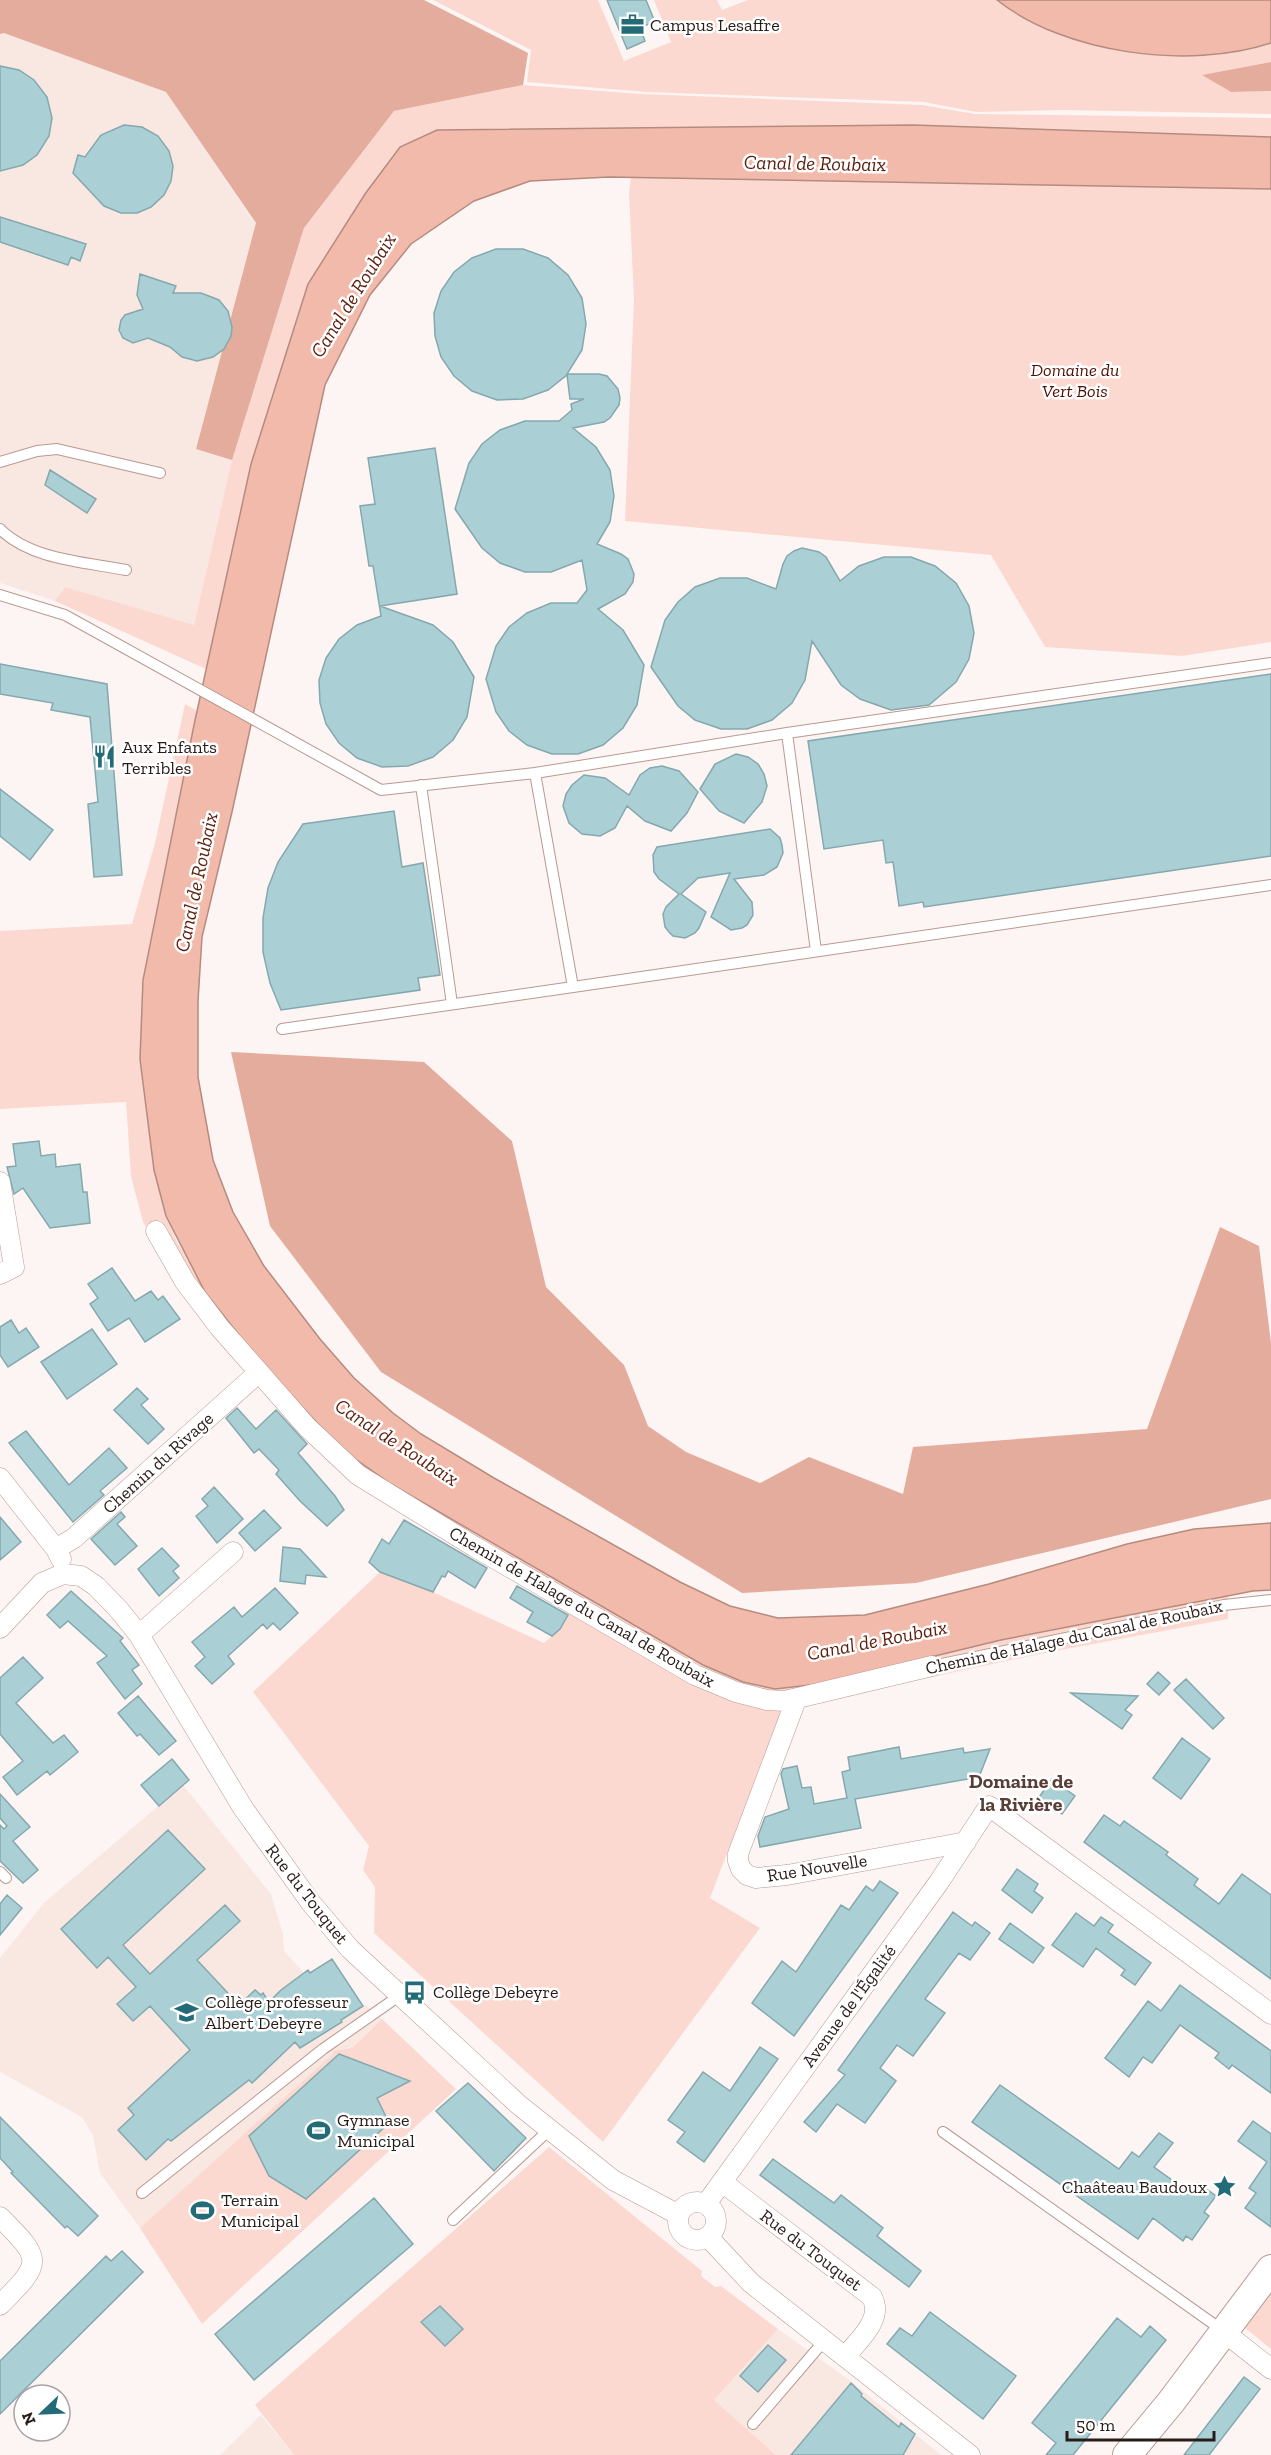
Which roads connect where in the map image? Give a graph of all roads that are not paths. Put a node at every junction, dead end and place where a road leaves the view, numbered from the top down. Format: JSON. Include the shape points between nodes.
{"nodes":[{"id":1,"x":0,"y":462,"type":"edge"},
{"id":2,"x":160,"y":473,"type":"dead end"},
{"id":3,"x":0,"y":529,"type":"edge"},
{"id":4,"x":126,"y":570,"type":"dead end"},
{"id":5,"x":0,"y":595,"type":"edge"},
{"id":6,"x":1271,"y":663,"type":"edge"},
{"id":7,"x":787,"y":733,"type":"junction"},
{"id":8,"x":535,"y":773,"type":"junction"},
{"id":9,"x":421,"y":785,"type":"junction"},
{"id":10,"x":1271,"y":885,"type":"edge"},
{"id":11,"x":816,"y":951,"type":"junction"},
{"id":12,"x":573,"y":987,"type":"junction"},
{"id":13,"x":452,"y":1004,"type":"junction"},
{"id":14,"x":282,"y":1029,"type":"dead end"},
{"id":15,"x":0,"y":1182,"type":"edge"},
{"id":16,"x":156,"y":1231,"type":"dead end"},
{"id":17,"x":0,"y":1274,"type":"edge"},
{"id":18,"x":258,"y":1373,"type":"junction"},
{"id":19,"x":0,"y":1478,"type":"edge"},
{"id":20,"x":56,"y":1549,"type":"junction"},
{"id":21,"x":233,"y":1552,"type":"dead end"},
{"id":22,"x":63,"y":1574,"type":"junction"},
{"id":23,"x":1271,"y":1600,"type":"edge"},
{"id":24,"x":0,"y":1628,"type":"edge"},
{"id":25,"x":139,"y":1635,"type":"junction"},
{"id":26,"x":932,"y":1666,"type":"joint"},
{"id":27,"x":796,"y":1700,"type":"junction"},
{"id":28,"x":966,"y":1842,"type":"junction"},
{"id":29,"x":399,"y":1996,"type":"junction"},
{"id":30,"x":1271,"y":2014,"type":"edge"},
{"id":31,"x":549,"y":2130,"type":"junction"},
{"id":32,"x":944,"y":2132,"type":"dead end"},
{"id":33,"x":722,"y":2181,"type":"junction"},
{"id":34,"x":142,"y":2193,"type":"dead end"},
{"id":35,"x":706,"y":2204,"type":"junction"},
{"id":36,"x":679,"y":2215,"type":"junction"},
{"id":37,"x":0,"y":2217,"type":"edge"},
{"id":38,"x":453,"y":2220,"type":"dead end"},
{"id":39,"x":708,"y":2237,"type":"junction"},
{"id":40,"x":1271,"y":2269,"type":"edge"},
{"id":41,"x":0,"y":2305,"type":"edge"},
{"id":42,"x":1224,"y":2332,"type":"junction"},
{"id":43,"x":824,"y":2341,"type":"junction"},
{"id":44,"x":845,"y":2357,"type":"junction"},
{"id":45,"x":1271,"y":2369,"type":"edge"},
{"id":46,"x":753,"y":2424,"type":"dead end"},
{"id":47,"x":970,"y":2455,"type":"edge"},
{"id":48,"x":1127,"y":2455,"type":"edge"}],
"edges":[{"from":1,"to":2,"type":"lane","via":[[57,449]]},
{"from":3,"to":4,"type":"lane","via":[[25,548],[40,553]]},
{"from":5,"to":9,"type":"lane","via":[[66,615],[381,790]]},
{"from":6,"to":7,"type":"lane"},
{"from":7,"to":8,"type":"lane"},
{"from":7,"to":11,"type":"lane"},
{"from":8,"to":9,"type":"lane"},
{"from":8,"to":12,"type":"lane"},
{"from":9,"to":13,"type":"lane"},
{"from":10,"to":11,"type":"lane"},
{"from":11,"to":12,"type":"lane"},
{"from":12,"to":13,"type":"lane"},
{"from":13,"to":14,"type":"lane"},
{"from":15,"to":17,"type":"street","via":[[14,1267]]},
{"from":16,"to":18,"type":"street","name":"Chemin de Halage du Canal de Roubaix","via":[[185,1282]]},
{"from":18,"to":20,"type":"street","name":"Chemin du Rivage","via":[[74,1538]]},
{"from":18,"to":27,"type":"street","name":"Chemin de Halage du Canal de Roubaix","via":[[358,1475],[475,1547],[695,1675],[767,1700]]},
{"from":19,"to":20,"type":"street"},
{"from":20,"to":22,"type":"street"},
{"from":21,"to":25,"type":"street"},
{"from":22,"to":24,"type":"street","via":[[42,1583]]},
{"from":22,"to":25,"type":"street","name":"Rue du Touquet","via":[[88,1580]]},
{"from":23,"to":26,"type":"lane","name":"Chemin de Halage du Canal de Roubaix","via":[[1224,1605]]},
{"from":25,"to":29,"type":"street","name":"Rue du Touquet","via":[[212,1760],[267,1843],[323,1919]]},
{"from":26,"to":27,"type":"street","name":"Chemin de Halage du Canal de Roubaix"},
{"from":27,"to":28,"type":"street","name":"Rue Nouvelle","via":[[738,1854],[738,1862],[747,1875],[787,1875]]},
{"from":28,"to":30,"type":"street","name":"Avenue de l'Égalité","via":[[989,1806]]},
{"from":28,"to":33,"type":"street","name":"Avenue de l'Égalité"},
{"from":29,"to":31,"type":"street","name":"Rue du Touquet"},
{"from":29,"to":34,"type":"lane","via":[[323,2049]]},
{"from":31,"to":36,"type":"street","name":"Rue du Touquet","via":[[621,2186]]},
{"from":31,"to":38,"type":"lane"},
{"from":32,"to":42,"type":"lane"},
{"from":33,"to":35,"type":"street","name":"Avenue de l'Égalité"},
{"from":33,"to":44,"type":"street","name":"Rue du Touquet","via":[[872,2297],[877,2309],[874,2321]]},
{"from":35,"to":36,"type":"street","via":[[691,2203]]},
{"from":35,"to":39,"type":"street","via":[[716,2219]]},
{"from":36,"to":39,"type":"street","via":[[678,2226],[684,2236],[694,2240]]},
{"from":37,"to":41,"type":"street","via":[[25,2241],[32,2263],[28,2277]]},
{"from":39,"to":43,"type":"street","via":[[751,2283]]},
{"from":40,"to":42,"type":"main road"},
{"from":42,"to":45,"type":"street"},
{"from":42,"to":48,"type":"main road"},
{"from":43,"to":44,"type":"street"},
{"from":43,"to":46,"type":"lane"},
{"from":44,"to":47,"type":"street"}]}
